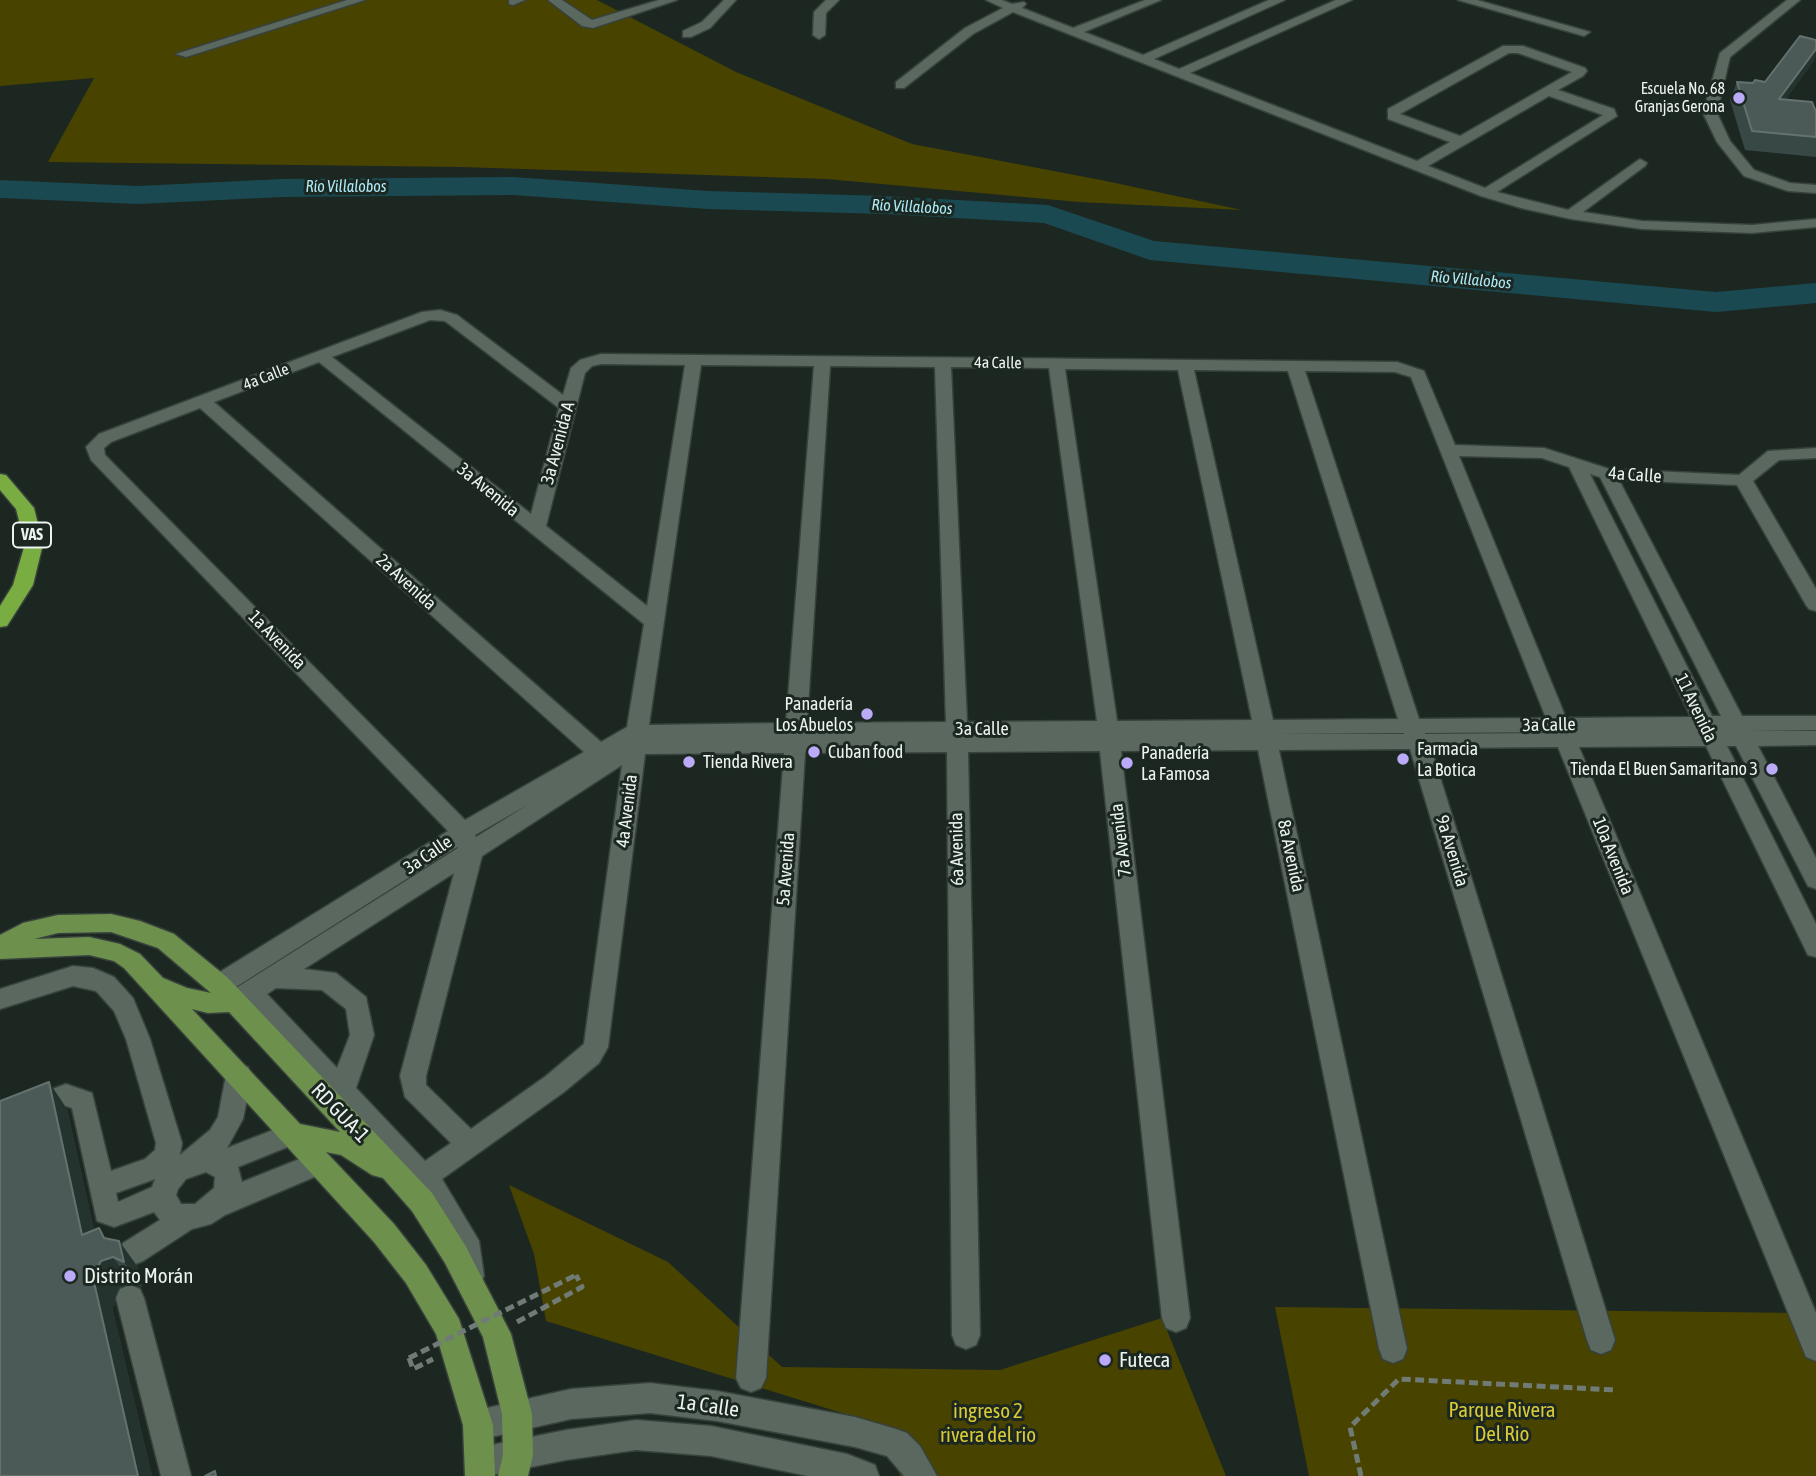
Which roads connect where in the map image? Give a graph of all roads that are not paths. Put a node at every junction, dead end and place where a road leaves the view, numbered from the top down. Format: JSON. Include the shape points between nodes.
{"nodes":[{"id":1,"x":359,"y":0,"type":"edge"},
{"id":2,"x":554,"y":0,"type":"edge"},
{"id":3,"x":671,"y":0,"type":"edge"},
{"id":4,"x":730,"y":0,"type":"edge"},
{"id":5,"x":833,"y":0,"type":"edge"},
{"id":6,"x":992,"y":0,"type":"edge"},
{"id":7,"x":1032,"y":0,"type":"edge"},
{"id":8,"x":1155,"y":0,"type":"edge"},
{"id":9,"x":1279,"y":0,"type":"edge"},
{"id":10,"x":1346,"y":0,"type":"edge"},
{"id":11,"x":1464,"y":0,"type":"edge"},
{"id":12,"x":1794,"y":0,"type":"edge"},
{"id":13,"x":1012,"y":8,"type":"junction"},
{"id":14,"x":1073,"y":32,"type":"junction"},
{"id":15,"x":1584,"y":32,"type":"dead end"},
{"id":16,"x":687,"y":34,"type":"dead end"},
{"id":17,"x":819,"y":35,"type":"dead end"},
{"id":18,"x":182,"y":54,"type":"dead end"},
{"id":19,"x":1144,"y":59,"type":"junction"},
{"id":20,"x":1179,"y":73,"type":"junction"},
{"id":21,"x":900,"y":85,"type":"dead end"},
{"id":22,"x":1547,"y":91,"type":"junction"},
{"id":23,"x":1461,"y":141,"type":"junction"},
{"id":24,"x":1640,"y":163,"type":"dead end"},
{"id":25,"x":1418,"y":166,"type":"junction"},
{"id":26,"x":1816,"y":189,"type":"edge"},
{"id":27,"x":1486,"y":193,"type":"junction"},
{"id":28,"x":1571,"y":215,"type":"junction"},
{"id":29,"x":1816,"y":223,"type":"edge"},
{"id":30,"x":321,"y":356,"type":"junction"},
{"id":31,"x":694,"y":360,"type":"junction"},
{"id":32,"x":822,"y":361,"type":"junction"},
{"id":33,"x":943,"y":362,"type":"junction"},
{"id":34,"x":586,"y":363,"type":"joint"},
{"id":35,"x":1056,"y":363,"type":"junction"},
{"id":36,"x":1185,"y":365,"type":"junction"},
{"id":37,"x":1294,"y":366,"type":"junction"},
{"id":38,"x":1409,"y":369,"type":"joint"},
{"id":39,"x":202,"y":401,"type":"junction"},
{"id":40,"x":567,"y":407,"type":"junction"},
{"id":41,"x":95,"y":447,"type":"joint"},
{"id":42,"x":1449,"y":450,"type":"junction"},
{"id":43,"x":1816,"y":453,"type":"edge"},
{"id":44,"x":1578,"y":467,"type":"junction"},
{"id":45,"x":1607,"y":474,"type":"junction"},
{"id":46,"x":0,"y":479,"type":"edge"},
{"id":47,"x":1743,"y":480,"type":"junction"},
{"id":48,"x":536,"y":528,"type":"junction"},
{"id":49,"x":1816,"y":605,"type":"edge"},
{"id":50,"x":0,"y":621,"type":"edge"},
{"id":51,"x":655,"y":624,"type":"junction"},
{"id":52,"x":1816,"y":723,"type":"edge"},
{"id":53,"x":1708,"y":731,"type":"junction"},
{"id":54,"x":1739,"y":731,"type":"junction"},
{"id":55,"x":1563,"y":732,"type":"junction"},
{"id":56,"x":1415,"y":734,"type":"junction"},
{"id":57,"x":1266,"y":735,"type":"junction"},
{"id":58,"x":1109,"y":736,"type":"junction"},
{"id":59,"x":956,"y":737,"type":"junction"},
{"id":60,"x":795,"y":738,"type":"junction"},
{"id":61,"x":1816,"y":738,"type":"edge"},
{"id":62,"x":636,"y":740,"type":"junction"},
{"id":63,"x":603,"y":759,"type":"junction"},
{"id":64,"x":467,"y":842,"type":"junction"},
{"id":65,"x":1816,"y":880,"type":"edge"},
{"id":66,"x":0,"y":948,"type":"edge"},
{"id":67,"x":1816,"y":948,"type":"edge"},
{"id":68,"x":155,"y":984,"type":"junction"},
{"id":69,"x":236,"y":992,"type":"junction"},
{"id":70,"x":0,"y":999,"type":"edge"},
{"id":71,"x":208,"y":1042,"type":"junction"},
{"id":72,"x":239,"y":1075,"type":"junction"},
{"id":73,"x":342,"y":1091,"type":"junction"},
{"id":74,"x":16,"y":1115,"type":"edge"},
{"id":75,"x":291,"y":1133,"type":"junction"},
{"id":76,"x":470,"y":1145,"type":"junction"},
{"id":77,"x":191,"y":1163,"type":"junction"},
{"id":78,"x":218,"y":1163,"type":"junction"},
{"id":79,"x":317,"y":1164,"type":"junction"},
{"id":80,"x":102,"y":1186,"type":"junction"},
{"id":81,"x":423,"y":1190,"type":"junction"},
{"id":82,"x":163,"y":1195,"type":"junction"},
{"id":83,"x":215,"y":1206,"type":"junction"},
{"id":84,"x":186,"y":1218,"type":"junction"},
{"id":85,"x":133,"y":1252,"type":"dead end"},
{"id":86,"x":130,"y":1298,"type":"dead end"},
{"id":87,"x":1177,"y":1318,"type":"dead end"},
{"id":88,"x":966,"y":1335,"type":"dead end"},
{"id":89,"x":1601,"y":1340,"type":"dead end"},
{"id":90,"x":1816,"y":1347,"type":"edge"},
{"id":91,"x":1393,"y":1349,"type":"dead end"},
{"id":92,"x":751,"y":1378,"type":"dead end"},
{"id":93,"x":517,"y":1414,"type":"junction"},
{"id":94,"x":478,"y":1425,"type":"junction"},
{"id":95,"x":516,"y":1466,"type":"edge"},
{"id":96,"x":480,"y":1469,"type":"edge"},
{"id":97,"x":176,"y":1476,"type":"edge"},
{"id":98,"x":864,"y":1476,"type":"edge"},
{"id":99,"x":922,"y":1476,"type":"edge"}],
"edges":[{"from":1,"to":18,"type":"street"},
{"from":2,"to":3,"type":"street","via":[[593,24]]},
{"from":4,"to":16,"type":"street","via":[[706,25]]},
{"from":5,"to":17,"type":"street","via":[[820,12]]},
{"from":6,"to":13,"type":"street"},
{"from":7,"to":13,"type":"street"},
{"from":8,"to":14,"type":"street"},
{"from":9,"to":19,"type":"street"},
{"from":10,"to":20,"type":"street"},
{"from":11,"to":15,"type":"street"},
{"from":12,"to":26,"type":"street","via":[[1724,56],[1710,113],[1724,142],[1749,173],[1787,187]]},
{"from":13,"to":14,"type":"street"},
{"from":13,"to":21,"type":"street","via":[[970,31]]},
{"from":14,"to":19,"type":"street"},
{"from":19,"to":20,"type":"street"},
{"from":20,"to":25,"type":"street"},
{"from":22,"to":23,"type":"street"},
{"from":22,"to":23,"type":"street","via":[[1581,71],[1507,49],[1392,114]]},
{"from":22,"to":27,"type":"street","via":[[1610,116]]},
{"from":23,"to":25,"type":"street"},
{"from":24,"to":28,"type":"street"},
{"from":25,"to":27,"type":"street"},
{"from":27,"to":28,"type":"street"},
{"from":28,"to":29,"type":"street","via":[[1642,225],[1752,229]]},
{"from":30,"to":39,"type":"street","name":"4a Calle"},
{"from":30,"to":40,"type":"street","name":"4a Calle","via":[[440,314]]},
{"from":30,"to":48,"type":"street","name":"3a Avenida"},
{"from":31,"to":32,"type":"street","name":"4a Calle"},
{"from":31,"to":34,"type":"street","name":"4a Calle","via":[[601,359]]},
{"from":31,"to":51,"type":"street","name":"4a Avenida"},
{"from":32,"to":33,"type":"street","name":"4a Calle"},
{"from":32,"to":60,"type":"street","name":"5a Avenida"},
{"from":33,"to":35,"type":"street","name":"4a Calle"},
{"from":33,"to":59,"type":"street","name":"6a Avenida"},
{"from":34,"to":40,"type":"street","name":"3a Avenida A","via":[[577,371]]},
{"from":35,"to":36,"type":"street","name":"4a Calle"},
{"from":35,"to":58,"type":"street","name":"7a Avenida"},
{"from":36,"to":37,"type":"street","name":"4a Calle"},
{"from":36,"to":57,"type":"street","name":"8a Avenida"},
{"from":37,"to":38,"type":"street","name":"4a Calle"},
{"from":37,"to":56,"type":"street","name":"9a Avenida"},
{"from":38,"to":42,"type":"street","name":"10a Avenida","via":[[1418,374]]},
{"from":39,"to":41,"type":"street","name":"4a Calle","via":[[104,438]]},
{"from":39,"to":63,"type":"street","name":"2a Avenida"},
{"from":40,"to":48,"type":"street","name":"3a Avenida A"},
{"from":41,"to":64,"type":"street","name":"1a Avenida","via":[[97,456]]},
{"from":42,"to":44,"type":"street","name":"4a Calle","via":[[1544,453]]},
{"from":42,"to":55,"type":"street","name":"10a Avenida"},
{"from":43,"to":47,"type":"street","via":[[1774,455]]},
{"from":44,"to":45,"type":"street","name":"4a Calle"},
{"from":44,"to":53,"type":"street","name":"11 Avenida"},
{"from":45,"to":47,"type":"street","name":"4a Calle"},
{"from":45,"to":54,"type":"street","name":"11 Avenida"},
{"from":46,"to":50,"type":"highway","number":"VAS","via":[[25,508],[34,544],[23,585]]},
{"from":47,"to":49,"type":"street"},
{"from":48,"to":51,"type":"street","name":"3a Avenida"},
{"from":51,"to":62,"type":"street","name":"4a Avenida"},
{"from":52,"to":54,"type":"street","name":"3a Calle"},
{"from":53,"to":54,"type":"street","name":"3a Calle"},
{"from":53,"to":55,"type":"street","name":"3a Calle"},
{"from":53,"to":67,"type":"street","name":"11 Avenida"},
{"from":54,"to":61,"type":"street","name":"3a Calle"},
{"from":54,"to":65,"type":"street","name":"11 Avenida"},
{"from":55,"to":56,"type":"street","name":"3a Calle"},
{"from":55,"to":90,"type":"street","name":"10a Avenida"},
{"from":56,"to":57,"type":"street","name":"3a Calle"},
{"from":56,"to":89,"type":"street","name":"9a Avenida"},
{"from":57,"to":58,"type":"street","name":"3a Calle"},
{"from":57,"to":91,"type":"street","name":"8a Avenida"},
{"from":58,"to":59,"type":"street","name":"3a Calle"},
{"from":58,"to":87,"type":"street","name":"7a Avenida"},
{"from":59,"to":60,"type":"street","name":"3a Calle"},
{"from":59,"to":88,"type":"street","name":"6a Avenida"},
{"from":60,"to":62,"type":"street","name":"3a Calle"},
{"from":60,"to":92,"type":"street","name":"5a Avenida"},
{"from":62,"to":63,"type":"street","name":"3a Calle"},
{"from":62,"to":76,"type":"street","name":"4a Avenida","via":[[596,1047],[555,1084]]},
{"from":63,"to":64,"type":"street","name":"3a Calle"},
{"from":64,"to":69,"type":"street","name":"3a Calle"},
{"from":64,"to":69,"type":"street","name":"3a Calle","via":[[407,869]]},
{"from":64,"to":76,"type":"street","via":[[413,1076],[414,1089]]},
{"from":66,"to":68,"type":"main road","via":[[89,946],[111,950],[132,961]]},
{"from":66,"to":69,"type":"main road","name":"RD GUA-1","via":[[31,930],[58,924],[111,923],[166,941]]},
{"from":68,"to":69,"type":"main road","via":[[183,997]]},
{"from":68,"to":71,"type":"main road"},
{"from":69,"to":71,"type":"main road","via":[[204,1021]]},
{"from":69,"to":73,"type":"street"},
{"from":69,"to":73,"type":"street","via":[[327,980],[357,1004],[362,1035]]},
{"from":69,"to":81,"type":"main road","name":"RD GUA-1","via":[[369,1142]]},
{"from":70,"to":80,"type":"street","via":[[73,976],[105,984],[124,1006],[169,1143],[167,1156],[154,1168]]},
{"from":71,"to":72,"type":"main road"},
{"from":72,"to":75,"type":"main road"},
{"from":72,"to":77,"type":"street","via":[[230,1119],[219,1138]]},
{"from":73,"to":81,"type":"street"},
{"from":74,"to":80,"type":"street","via":[[66,1095],[83,1101]]},
{"from":75,"to":78,"type":"street"},
{"from":75,"to":79,"type":"main road"},
{"from":75,"to":81,"type":"main road","via":[[347,1144]]},
{"from":76,"to":81,"type":"street","name":"4a Avenida"},
{"from":77,"to":78,"type":"street"},
{"from":77,"to":82,"type":"street","via":[[177,1171]]},
{"from":78,"to":83,"type":"street","via":[[227,1171],[229,1182]]},
{"from":79,"to":83,"type":"street"},
{"from":79,"to":94,"type":"main road","via":[[384,1233],[432,1299],[449,1329]]},
{"from":80,"to":82,"type":"street","via":[[107,1212],[114,1215]]},
{"from":81,"to":93,"type":"main road","name":"RD GUA-1","via":[[496,1334]]},
{"from":82,"to":84,"type":"street","via":[[164,1207]]},
{"from":83,"to":84,"type":"street"},
{"from":84,"to":85,"type":"street"},
{"from":86,"to":97,"type":"street"},
{"from":93,"to":94,"type":"street","name":"1a Calle"},
{"from":93,"to":95,"type":"main road","name":"RD GUA-1"},
{"from":93,"to":99,"type":"street","name":"1a Calle","via":[[617,1399],[717,1406],[895,1444]]},
{"from":94,"to":96,"type":"main road"},
{"from":95,"to":96,"type":"street","name":"1a Calle"},
{"from":95,"to":98,"type":"street","name":"1a Calle","via":[[636,1435],[711,1441]]}]}
